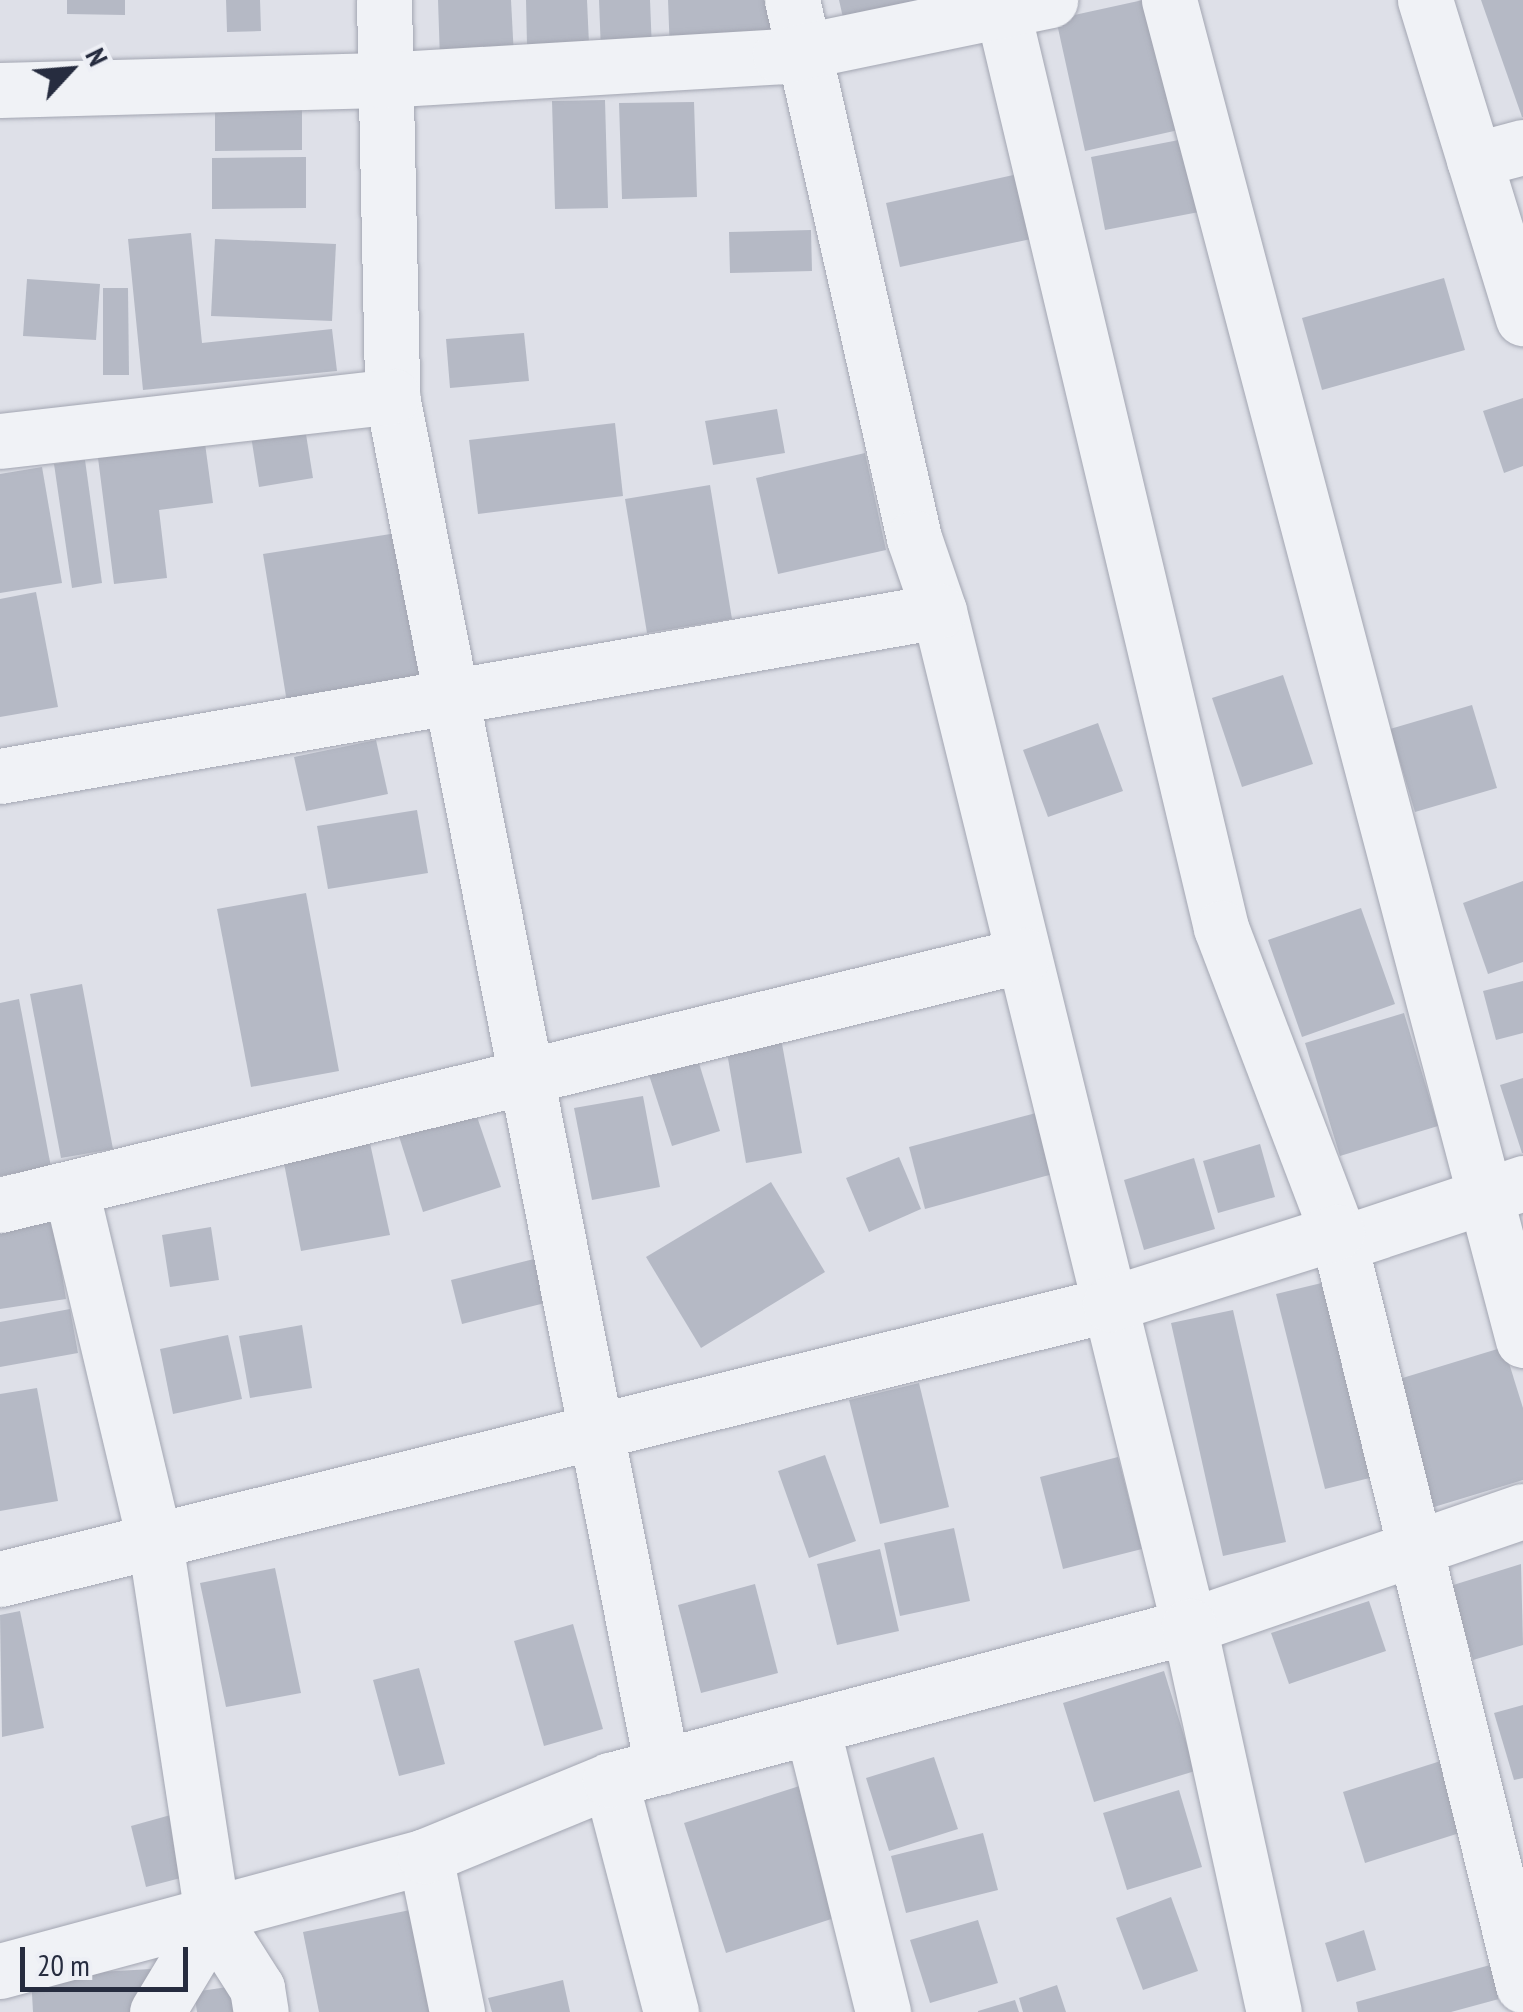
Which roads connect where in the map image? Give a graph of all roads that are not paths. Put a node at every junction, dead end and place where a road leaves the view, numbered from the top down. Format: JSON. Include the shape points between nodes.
{"nodes":[{"id":1,"x":384,"y":0,"type":"edge"},
{"id":2,"x":1169,"y":0,"type":"edge"},
{"id":3,"x":1425,"y":0,"type":"edge"},
{"id":4,"x":1018,"y":4,"type":"edge"},
{"id":5,"x":798,"y":25,"type":"edge"},
{"id":6,"x":381,"y":80,"type":"junction"},
{"id":7,"x":0,"y":90,"type":"edge"},
{"id":8,"x":1499,"y":153,"type":"edge"},
{"id":9,"x":1523,"y":318,"type":"edge"},
{"id":10,"x":392,"y":396,"type":"junction"},
{"id":11,"x":0,"y":441,"type":"edge"},
{"id":12,"x":938,"y":611,"type":"junction"},
{"id":13,"x":453,"y":692,"type":"junction"},
{"id":14,"x":0,"y":776,"type":"edge"},
{"id":15,"x":1024,"y":955,"type":"junction"},
{"id":16,"x":522,"y":1076,"type":"junction"},
{"id":17,"x":70,"y":1190,"type":"junction"},
{"id":18,"x":1504,"y":1190,"type":"edge"},
{"id":19,"x":0,"y":1205,"type":"edge"},
{"id":20,"x":1338,"y":1238,"type":"junction"},
{"id":21,"x":1110,"y":1304,"type":"junction"},
{"id":22,"x":1523,"y":1340,"type":"edge"},
{"id":23,"x":592,"y":1434,"type":"junction"},
{"id":24,"x":1523,"y":1511,"type":"edge"},
{"id":25,"x":155,"y":1542,"type":"junction"},
{"id":26,"x":1414,"y":1549,"type":"junction"},
{"id":27,"x":0,"y":1580,"type":"edge"},
{"id":28,"x":1189,"y":1626,"type":"junction"},
{"id":29,"x":812,"y":1726,"type":"junction"},
{"id":30,"x":662,"y":1766,"type":"junction"},
{"id":31,"x":610,"y":1780,"type":"junction"},
{"id":32,"x":424,"y":1856,"type":"junction"},
{"id":33,"x":213,"y":1918,"type":"junction"},
{"id":34,"x":0,"y":1971,"type":"edge"},
{"id":35,"x":1523,"y":1985,"type":"edge"},
{"id":36,"x":158,"y":2012,"type":"edge"},
{"id":37,"x":262,"y":2012,"type":"edge"},
{"id":38,"x":456,"y":2012,"type":"edge"},
{"id":39,"x":671,"y":2012,"type":"edge"},
{"id":40,"x":883,"y":2012,"type":"edge"},
{"id":41,"x":1274,"y":2012,"type":"edge"}],
"edges":[{"from":1,"to":6,"type":"street"},
{"from":2,"to":18,"type":"street"},
{"from":3,"to":8,"type":"street"},
{"from":4,"to":5,"type":"street"},
{"from":4,"to":20,"type":"street","via":[[1221,928]]},
{"from":5,"to":6,"type":"street"},
{"from":5,"to":12,"type":"street","via":[[914,538]]},
{"from":6,"to":7,"type":"street"},
{"from":6,"to":10,"type":"street"},
{"from":8,"to":9,"type":"street"},
{"from":10,"to":11,"type":"street"},
{"from":10,"to":13,"type":"street"},
{"from":12,"to":13,"type":"street"},
{"from":12,"to":15,"type":"street"},
{"from":13,"to":14,"type":"street"},
{"from":13,"to":16,"type":"street"},
{"from":15,"to":16,"type":"street"},
{"from":15,"to":21,"type":"street"},
{"from":16,"to":17,"type":"street"},
{"from":16,"to":23,"type":"street"},
{"from":17,"to":19,"type":"street"},
{"from":17,"to":25,"type":"street"},
{"from":18,"to":20,"type":"street"},
{"from":18,"to":22,"type":"street"},
{"from":20,"to":21,"type":"street"},
{"from":20,"to":26,"type":"street"},
{"from":21,"to":23,"type":"street"},
{"from":21,"to":28,"type":"street"},
{"from":23,"to":25,"type":"street"},
{"from":23,"to":30,"type":"street"},
{"from":24,"to":26,"type":"street"},
{"from":25,"to":27,"type":"street"},
{"from":25,"to":33,"type":"street"},
{"from":26,"to":28,"type":"street"},
{"from":26,"to":35,"type":"street"},
{"from":28,"to":29,"type":"street"},
{"from":28,"to":41,"type":"street"},
{"from":29,"to":30,"type":"street"},
{"from":29,"to":40,"type":"street"},
{"from":30,"to":31,"type":"street"},
{"from":31,"to":32,"type":"street"},
{"from":31,"to":39,"type":"street"},
{"from":32,"to":33,"type":"street"},
{"from":32,"to":38,"type":"street"},
{"from":33,"to":34,"type":"street"},
{"from":33,"to":36,"type":"street"},
{"from":33,"to":37,"type":"street","via":[[257,1988]]}]}
